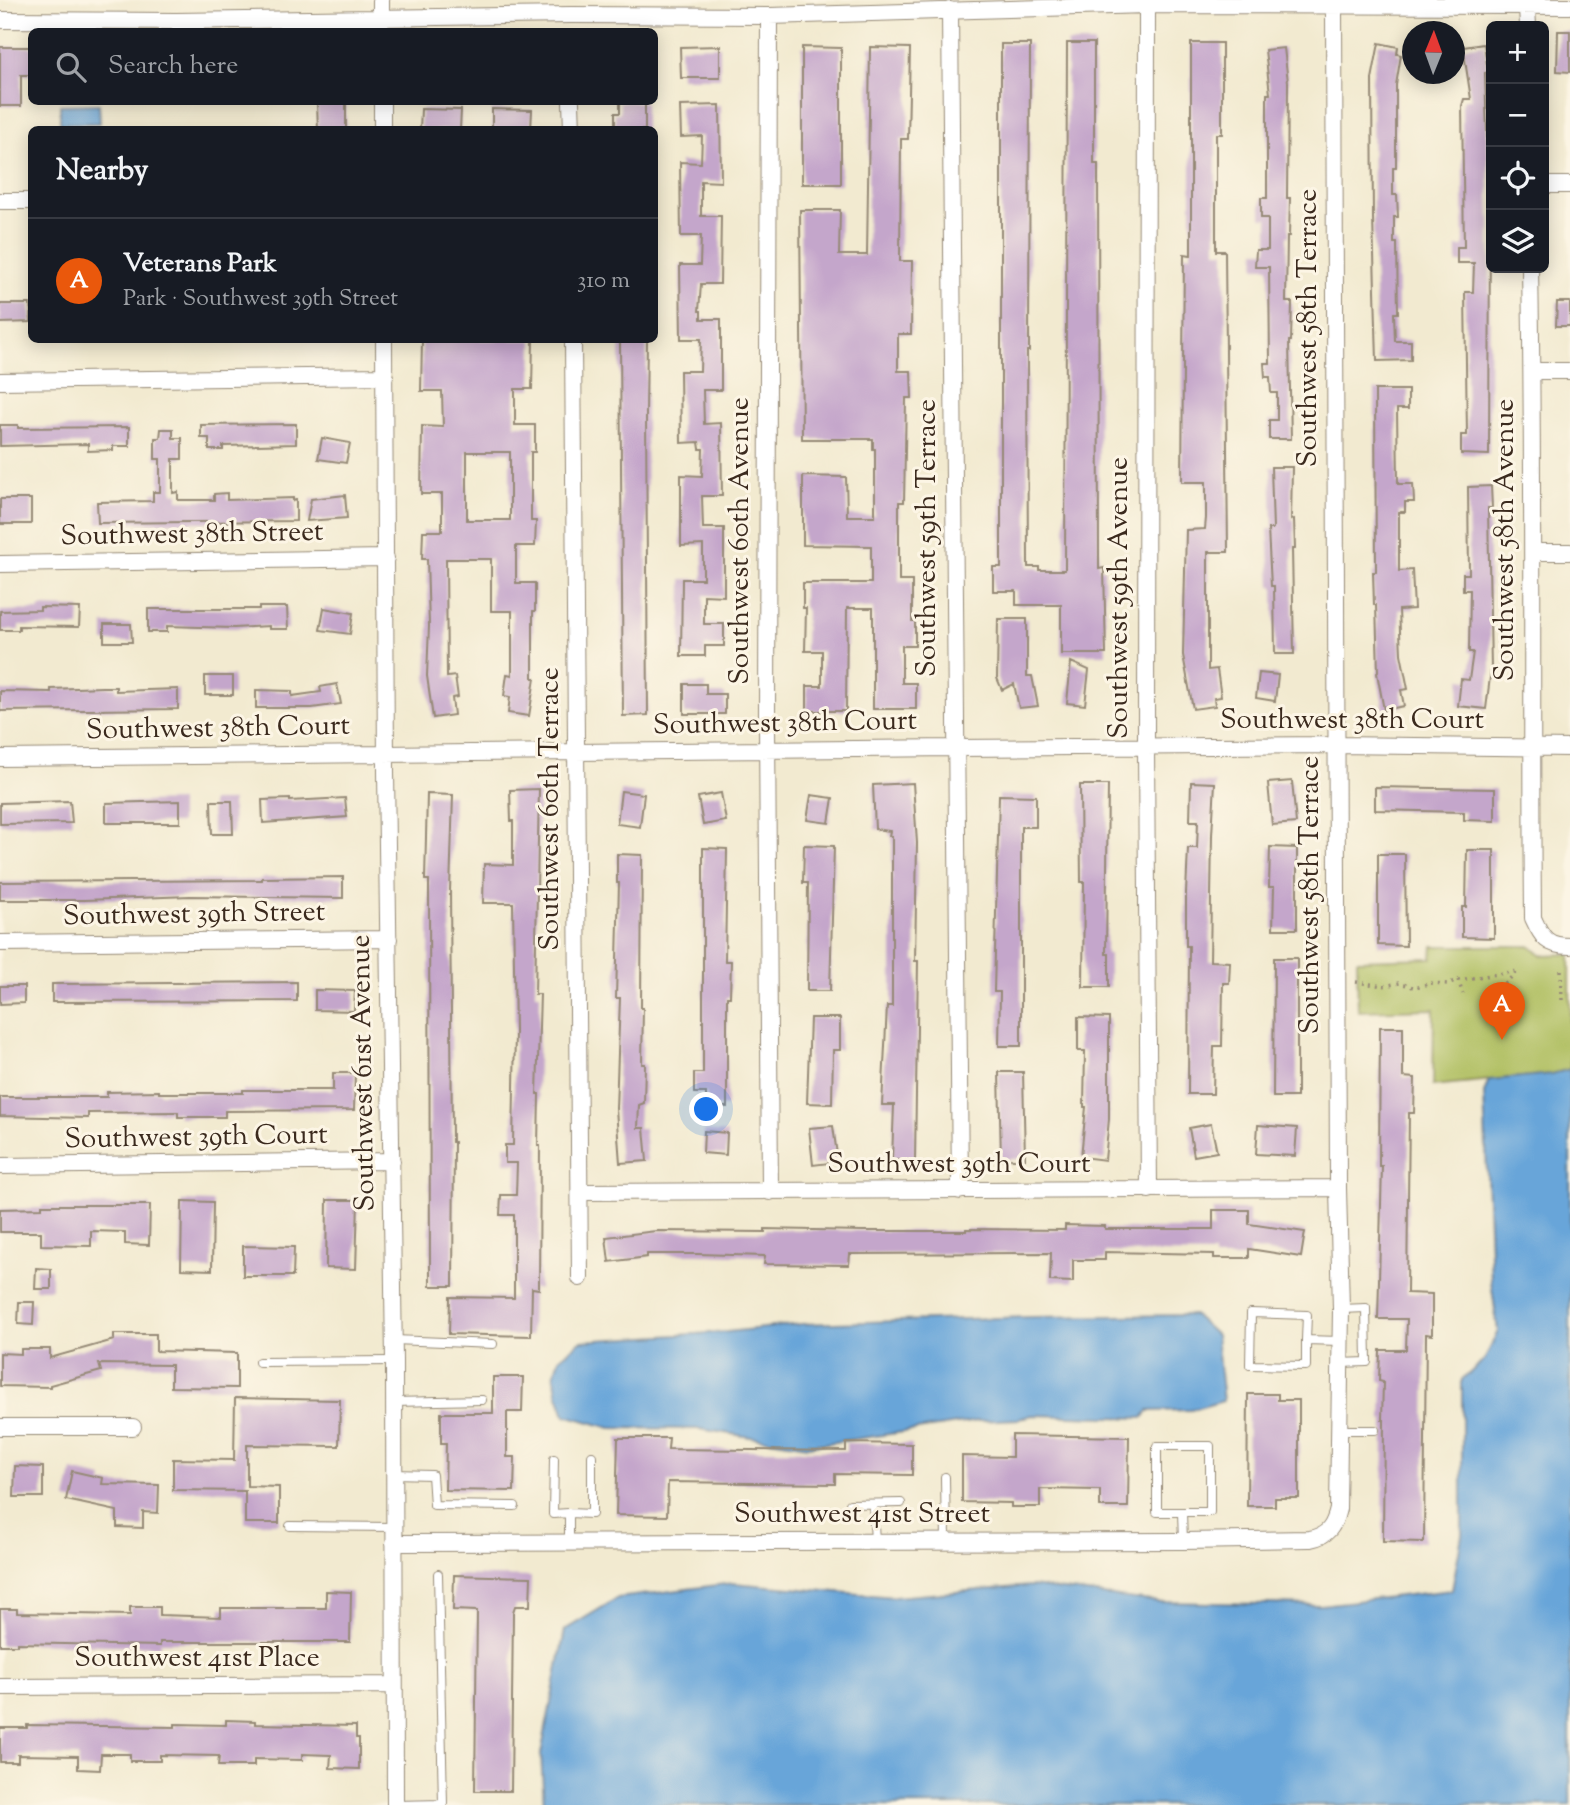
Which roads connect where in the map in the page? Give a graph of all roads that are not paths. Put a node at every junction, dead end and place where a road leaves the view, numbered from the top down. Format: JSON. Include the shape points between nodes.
{"nodes":[{"id":1,"x":381,"y":0,"type":"edge"},
{"id":2,"x":1367,"y":2,"type":"edge"},
{"id":3,"x":1178,"y":3,"type":"edge"},
{"id":4,"x":1230,"y":3,"type":"edge"},
{"id":5,"x":1420,"y":3,"type":"edge"},
{"id":6,"x":1082,"y":4,"type":"edge"},
{"id":7,"x":996,"y":5,"type":"edge"},
{"id":8,"x":1147,"y":5,"type":"junction"},
{"id":9,"x":1334,"y":5,"type":"junction"},
{"id":10,"x":896,"y":6,"type":"edge"},
{"id":11,"x":1570,"y":6,"type":"edge"},
{"id":12,"x":1527,"y":7,"type":"junction"},
{"id":13,"x":950,"y":10,"type":"junction"},
{"id":14,"x":769,"y":16,"type":"junction"},
{"id":15,"x":0,"y":20,"type":"edge"},
{"id":16,"x":1528,"y":21,"type":"edge"},
{"id":17,"x":571,"y":23,"type":"edge"},
{"id":18,"x":381,"y":25,"type":"edge"},
{"id":19,"x":382,"y":105,"type":"edge"},
{"id":20,"x":571,"y":105,"type":"edge"},
{"id":21,"x":382,"y":126,"type":"edge"},
{"id":22,"x":572,"y":126,"type":"edge"},
{"id":23,"x":1549,"y":185,"type":"edge"},
{"id":24,"x":1570,"y":185,"type":"edge"},
{"id":25,"x":0,"y":201,"type":"edge"},
{"id":26,"x":28,"y":201,"type":"edge"},
{"id":27,"x":1531,"y":273,"type":"edge"},
{"id":28,"x":384,"y":343,"type":"edge"},
{"id":29,"x":573,"y":343,"type":"edge"},
{"id":30,"x":1532,"y":371,"type":"junction"},
{"id":31,"x":1570,"y":371,"type":"edge"},
{"id":32,"x":384,"y":376,"type":"junction"},
{"id":33,"x":0,"y":382,"type":"edge"},
{"id":34,"x":1534,"y":552,"type":"junction"},
{"id":35,"x":1570,"y":552,"type":"edge"},
{"id":36,"x":386,"y":558,"type":"junction"},
{"id":37,"x":0,"y":565,"type":"edge"},
{"id":38,"x":1336,"y":745,"type":"junction"},
{"id":39,"x":1146,"y":747,"type":"junction"},
{"id":40,"x":956,"y":748,"type":"junction"},
{"id":41,"x":1531,"y":748,"type":"junction"},
{"id":42,"x":1570,"y":748,"type":"edge"},
{"id":43,"x":767,"y":751,"type":"junction"},
{"id":44,"x":576,"y":753,"type":"junction"},
{"id":45,"x":387,"y":754,"type":"junction"},
{"id":46,"x":0,"y":758,"type":"edge"},
{"id":47,"x":389,"y":939,"type":"junction"},
{"id":48,"x":0,"y":943,"type":"edge"},
{"id":49,"x":1570,"y":946,"type":"edge"},
{"id":50,"x":392,"y":1161,"type":"junction"},
{"id":51,"x":0,"y":1166,"type":"edge"},
{"id":52,"x":1338,"y":1188,"type":"junction"},
{"id":53,"x":1149,"y":1190,"type":"junction"},
{"id":54,"x":960,"y":1191,"type":"junction"},
{"id":55,"x":580,"y":1192,"type":"junction"},
{"id":56,"x":769,"y":1192,"type":"junction"},
{"id":57,"x":580,"y":1278,"type":"dead end"},
{"id":58,"x":1341,"y":1309,"type":"junction"},
{"id":59,"x":394,"y":1340,"type":"junction"},
{"id":60,"x":1306,"y":1340,"type":"junction"},
{"id":61,"x":1339,"y":1341,"type":"junction"},
{"id":62,"x":494,"y":1344,"type":"dead end"},
{"id":63,"x":394,"y":1361,"type":"junction"},
{"id":64,"x":259,"y":1362,"type":"dead end"},
{"id":65,"x":1339,"y":1363,"type":"junction"},
{"id":66,"x":482,"y":1400,"type":"dead end"},
{"id":67,"x":394,"y":1402,"type":"junction"},
{"id":68,"x":0,"y":1427,"type":"edge"},
{"id":69,"x":133,"y":1427,"type":"dead end"},
{"id":70,"x":1338,"y":1430,"type":"junction"},
{"id":71,"x":1375,"y":1430,"type":"dead end"},
{"id":72,"x":592,"y":1456,"type":"dead end"},
{"id":73,"x":554,"y":1459,"type":"dead end"},
{"id":74,"x":394,"y":1474,"type":"junction"},
{"id":75,"x":945,"y":1478,"type":"dead end"},
{"id":76,"x":901,"y":1503,"type":"dead end"},
{"id":77,"x":850,"y":1504,"type":"dead end"},
{"id":78,"x":873,"y":1504,"type":"junction"},
{"id":79,"x":515,"y":1506,"type":"dead end"},
{"id":80,"x":1182,"y":1512,"type":"junction"},
{"id":81,"x":569,"y":1513,"type":"junction"},
{"id":82,"x":290,"y":1527,"type":"dead end"},
{"id":83,"x":1329,"y":1531,"type":"joint"},
{"id":84,"x":394,"y":1535,"type":"junction"},
{"id":85,"x":1183,"y":1541,"type":"junction"},
{"id":86,"x":569,"y":1542,"type":"junction"},
{"id":87,"x":875,"y":1542,"type":"junction"},
{"id":88,"x":946,"y":1542,"type":"junction"},
{"id":89,"x":438,"y":1574,"type":"dead end"},
{"id":90,"x":394,"y":1685,"type":"junction"},
{"id":91,"x":0,"y":1687,"type":"edge"},
{"id":92,"x":443,"y":1804,"type":"edge"},
{"id":93,"x":395,"y":1805,"type":"edge"}],
"edges":[{"from":1,"to":18,"type":"street"},
{"from":2,"to":5,"type":"street"},
{"from":2,"to":9,"type":"street"},
{"from":3,"to":4,"type":"street"},
{"from":3,"to":8,"type":"street"},
{"from":4,"to":9,"type":"street"},
{"from":5,"to":12,"type":"street"},
{"from":6,"to":7,"type":"street"},
{"from":6,"to":8,"type":"street"},
{"from":7,"to":13,"type":"street"},
{"from":8,"to":39,"type":"street","name":"Southwest 59th Avenue"},
{"from":9,"to":38,"type":"street","name":"Southwest 58th Terrace"},
{"from":10,"to":13,"type":"street"},
{"from":10,"to":14,"type":"street"},
{"from":11,"to":12,"type":"street"},
{"from":12,"to":16,"type":"street"},
{"from":13,"to":40,"type":"street","name":"Southwest 59th Terrace"},
{"from":14,"to":17,"type":"street"},
{"from":14,"to":43,"type":"street","name":"Southwest 60th Avenue"},
{"from":15,"to":18,"type":"street"},
{"from":17,"to":18,"type":"street"},
{"from":19,"to":21,"type":"street"},
{"from":20,"to":22,"type":"street"},
{"from":23,"to":24,"type":"street"},
{"from":25,"to":26,"type":"street"},
{"from":27,"to":30,"type":"street","name":"Southwest 58th Avenue"},
{"from":28,"to":32,"type":"street","name":"Southwest 61st Avenue"},
{"from":29,"to":44,"type":"street","name":"Southwest 60th Terrace"},
{"from":30,"to":31,"type":"street"},
{"from":30,"to":34,"type":"street","name":"Southwest 58th Avenue"},
{"from":32,"to":33,"type":"street"},
{"from":32,"to":36,"type":"street","name":"Southwest 61st Avenue"},
{"from":34,"to":35,"type":"street"},
{"from":34,"to":41,"type":"street","name":"Southwest 58th Avenue"},
{"from":36,"to":37,"type":"street","name":"Southwest 38th Street"},
{"from":36,"to":45,"type":"street","name":"Southwest 61st Avenue"},
{"from":38,"to":39,"type":"street","name":"Southwest 38th Court"},
{"from":38,"to":41,"type":"street","name":"Southwest 38th Court"},
{"from":38,"to":52,"type":"street","name":"Southwest 58th Terrace"},
{"from":39,"to":40,"type":"street","name":"Southwest 38th Court"},
{"from":39,"to":53,"type":"street","name":"Southwest 59th Avenue"},
{"from":40,"to":43,"type":"street","name":"Southwest 38th Court"},
{"from":40,"to":54,"type":"street","name":"Southwest 59th Terrace"},
{"from":41,"to":42,"type":"street","name":"Southwest 38th Court"},
{"from":41,"to":49,"type":"street","name":"Southwest 58th Avenue","via":[[1533,918],[1542,937],[1558,946]]},
{"from":43,"to":44,"type":"street","name":"Southwest 38th Court"},
{"from":43,"to":56,"type":"street","name":"Southwest 60th Avenue"},
{"from":44,"to":45,"type":"street","name":"Southwest 38th Court"},
{"from":44,"to":55,"type":"street","name":"Southwest 60th Terrace"},
{"from":45,"to":46,"type":"street","name":"Southwest 38th Court"},
{"from":45,"to":47,"type":"street","name":"Southwest 61st Avenue"},
{"from":47,"to":48,"type":"street","name":"Southwest 39th Street"},
{"from":47,"to":50,"type":"street","name":"Southwest 61st Avenue"},
{"from":50,"to":51,"type":"street","name":"Southwest 39th Court"},
{"from":50,"to":59,"type":"street","name":"Southwest 61st Avenue"},
{"from":52,"to":53,"type":"street","name":"Southwest 39th Court"},
{"from":52,"to":58,"type":"street","name":"Southwest 58th Terrace"},
{"from":53,"to":54,"type":"street","name":"Southwest 39th Court"},
{"from":54,"to":56,"type":"street","name":"Southwest 39th Court"},
{"from":55,"to":56,"type":"street","name":"Southwest 39th Court"},
{"from":55,"to":57,"type":"street","name":"Southwest 60th Terrace"},
{"from":58,"to":61,"type":"street","name":"Southwest 58th Terrace"},
{"from":58,"to":65,"type":"lane","via":[[1366,1308],[1367,1362]]},
{"from":59,"to":62,"type":"lane"},
{"from":59,"to":63,"type":"street","name":"Southwest 61st Avenue"},
{"from":60,"to":60,"type":"lane","via":[[1306,1366],[1250,1364],[1251,1313],[1307,1315]]},
{"from":60,"to":61,"type":"lane"},
{"from":61,"to":65,"type":"street","name":"Southwest 58th Terrace"},
{"from":63,"to":64,"type":"lane"},
{"from":63,"to":67,"type":"street","name":"Southwest 61st Avenue"},
{"from":65,"to":70,"type":"street","name":"Southwest 58th Terrace"},
{"from":66,"to":67,"type":"lane"},
{"from":67,"to":74,"type":"street","name":"Southwest 61st Avenue"},
{"from":68,"to":69,"type":"street"},
{"from":70,"to":71,"type":"lane"},
{"from":70,"to":83,"type":"street","name":"Southwest 58th Terrace","via":[[1338,1509]]},
{"from":72,"to":81,"type":"lane","via":[[592,1514]]},
{"from":73,"to":81,"type":"lane","via":[[553,1514]]},
{"from":74,"to":79,"type":"lane","via":[[432,1475],[435,1505]]},
{"from":74,"to":84,"type":"street","name":"Southwest 61st Avenue"},
{"from":75,"to":88,"type":"lane"},
{"from":76,"to":78,"type":"lane"},
{"from":77,"to":78,"type":"lane"},
{"from":78,"to":87,"type":"lane"},
{"from":80,"to":80,"type":"lane","via":[[1157,1512],[1157,1446],[1210,1446],[1210,1512]]},
{"from":80,"to":85,"type":"lane"},
{"from":81,"to":86,"type":"lane"},
{"from":82,"to":84,"type":"lane"},
{"from":83,"to":85,"type":"street","name":"Southwest 41st Street","via":[[1310,1539]]},
{"from":84,"to":86,"type":"street","name":"Southwest 41st Street"},
{"from":84,"to":90,"type":"street","name":"Southwest 61st Avenue"},
{"from":85,"to":88,"type":"street","name":"Southwest 41st Street"},
{"from":86,"to":87,"type":"street","name":"Southwest 41st Street"},
{"from":87,"to":88,"type":"street","name":"Southwest 41st Street"},
{"from":89,"to":92,"type":"lane"},
{"from":90,"to":91,"type":"street","name":"Southwest 41st Place"},
{"from":90,"to":93,"type":"street","name":"Southwest 61st Avenue"},
{"from":92,"to":93,"type":"lane"}]}
